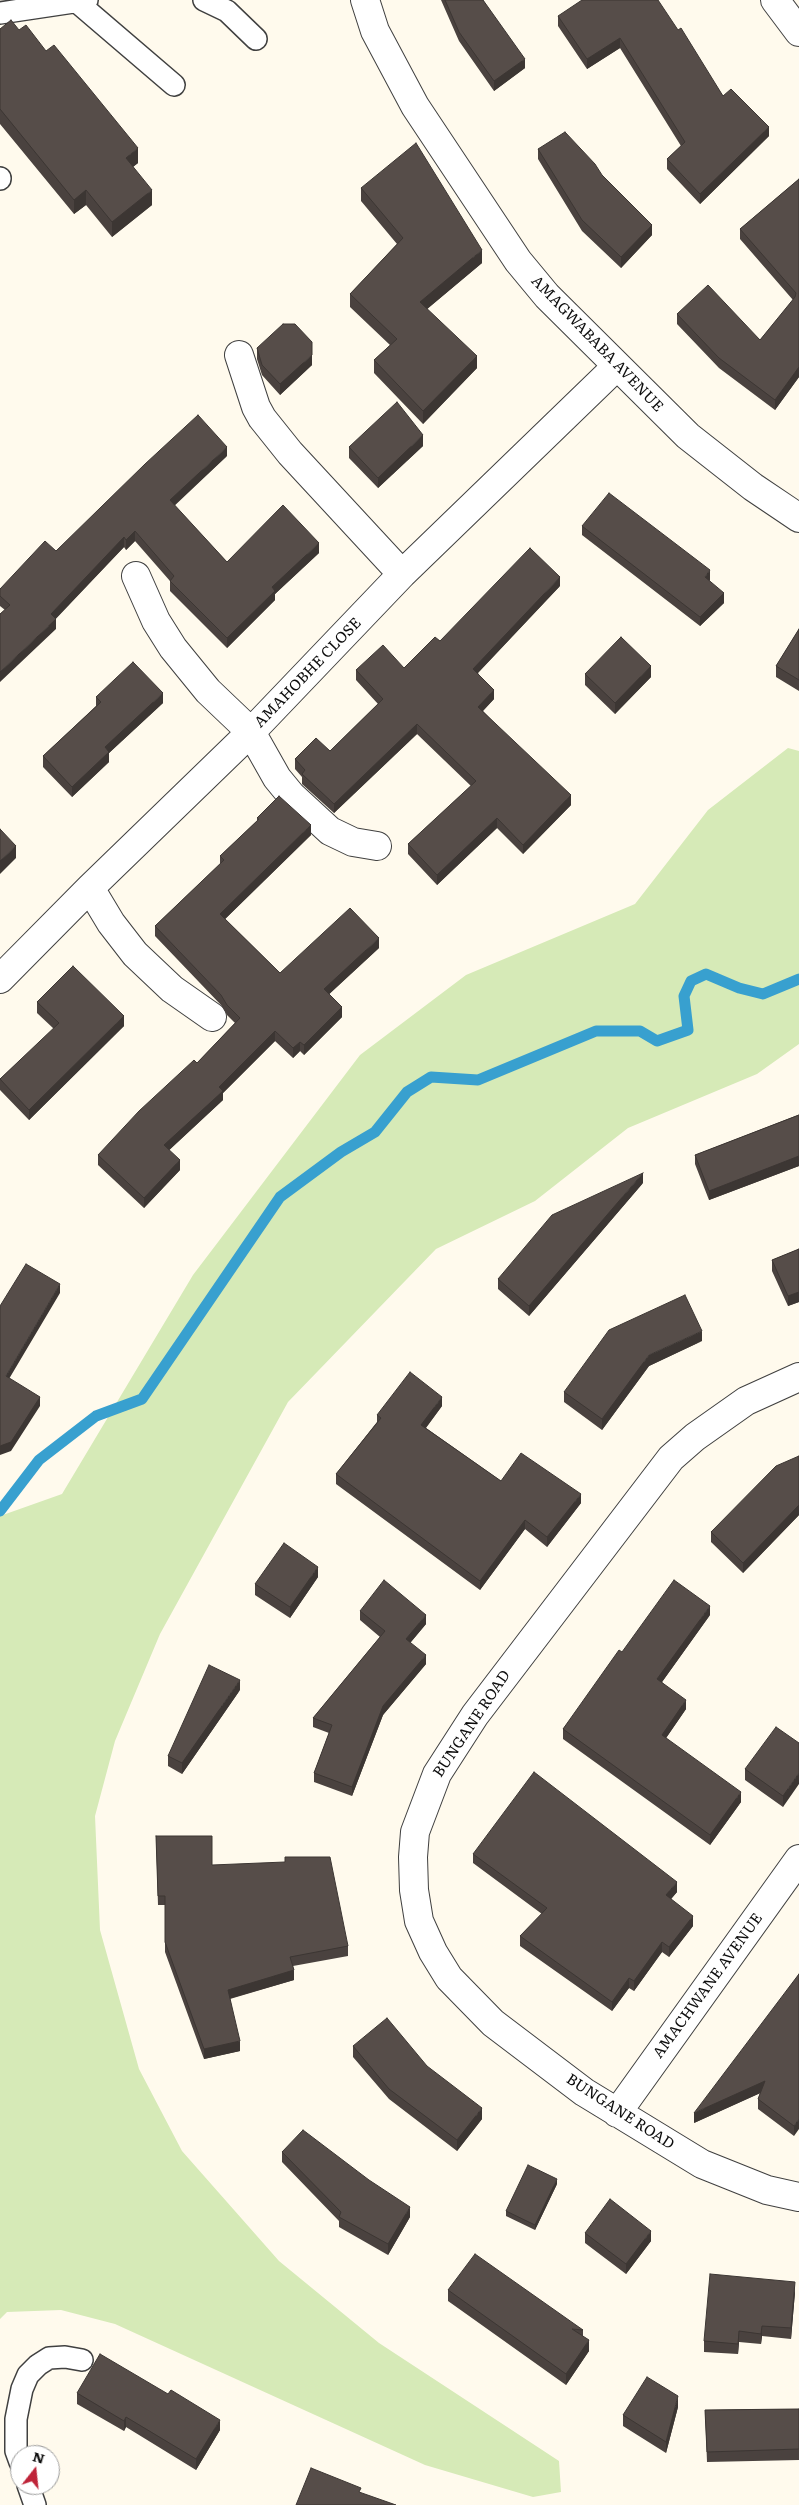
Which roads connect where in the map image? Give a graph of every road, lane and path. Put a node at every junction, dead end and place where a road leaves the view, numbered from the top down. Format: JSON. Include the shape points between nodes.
{"nodes":[{"id":1,"x":204,"y":0,"type":"edge"},
{"id":2,"x":365,"y":0,"type":"edge"},
{"id":3,"x":775,"y":0,"type":"edge"},
{"id":4,"x":82,"y":1,"type":"edge"},
{"id":5,"x":0,"y":13,"type":"edge"},
{"id":6,"x":799,"y":32,"type":"edge"},
{"id":7,"x":256,"y":39,"type":"dead end"},
{"id":8,"x":174,"y":85,"type":"dead end"},
{"id":9,"x":239,"y":355,"type":"dead end"},
{"id":10,"x":616,"y":367,"type":"junction"},
{"id":11,"x":799,"y":518,"type":"edge"},
{"id":12,"x":402,"y":574,"type":"junction"},
{"id":13,"x":136,"y":576,"type":"dead end"},
{"id":14,"x":251,"y":732,"type":"junction"},
{"id":15,"x":377,"y":846,"type":"dead end"},
{"id":16,"x":90,"y":888,"type":"junction"},
{"id":17,"x":0,"y":979,"type":"edge"},
{"id":18,"x":212,"y":1017,"type":"dead end"},
{"id":19,"x":799,"y":1377,"type":"edge"},
{"id":20,"x":799,"y":1859,"type":"edge"},
{"id":21,"x":617,"y":2113,"type":"junction"},
{"id":22,"x":799,"y":2197,"type":"edge"},
{"id":23,"x":82,"y":2360,"type":"dead end"},
{"id":24,"x":16,"y":2445,"type":"edge"}],
"edges":[{"from":1,"to":7,"type":"lane","via":[[227,11]]},
{"from":2,"to":10,"type":"street","name":"AMAGWABABA AVENUE","via":[[375,31],[415,106],[518,261]]},
{"from":3,"to":6,"type":"street"},
{"from":4,"to":5,"type":"lane"},
{"from":4,"to":8,"type":"lane"},
{"from":9,"to":12,"type":"street","via":[[262,418]]},
{"from":10,"to":11,"type":"street","name":"AMAGWABABA AVENUE","via":[[688,436],[752,487]]},
{"from":10,"to":12,"type":"street","name":"AMAHOBHE CLOSE"},
{"from":12,"to":14,"type":"street","name":"AMAHOBHE CLOSE"},
{"from":13,"to":14,"type":"street","via":[[156,621],[173,648],[208,691]]},
{"from":14,"to":15,"type":"street","via":[[277,778],[312,816],[330,831],[353,842]]},
{"from":14,"to":16,"type":"street","name":"AMAHOBHE CLOSE"},
{"from":16,"to":17,"type":"street","name":"AMAHOBHE CLOSE"},
{"from":16,"to":18,"type":"street","via":[[134,954],[172,988]]},
{"from":19,"to":21,"type":"street","name":"BUNGANE ROAD","via":[[746,1401],[701,1432],[671,1458],[475,1715],[437,1774],[415,1832],[414,1882],[419,1922],[449,1978],[493,2023]]},
{"from":20,"to":21,"type":"street","name":"AMACHWANE AVENUE"},
{"from":21,"to":22,"type":"street","name":"BUNGANE ROAD","via":[[702,2164],[768,2190]]},
{"from":23,"to":24,"type":"lane","via":[[49,2358],[28,2375],[16,2419]]}]}
